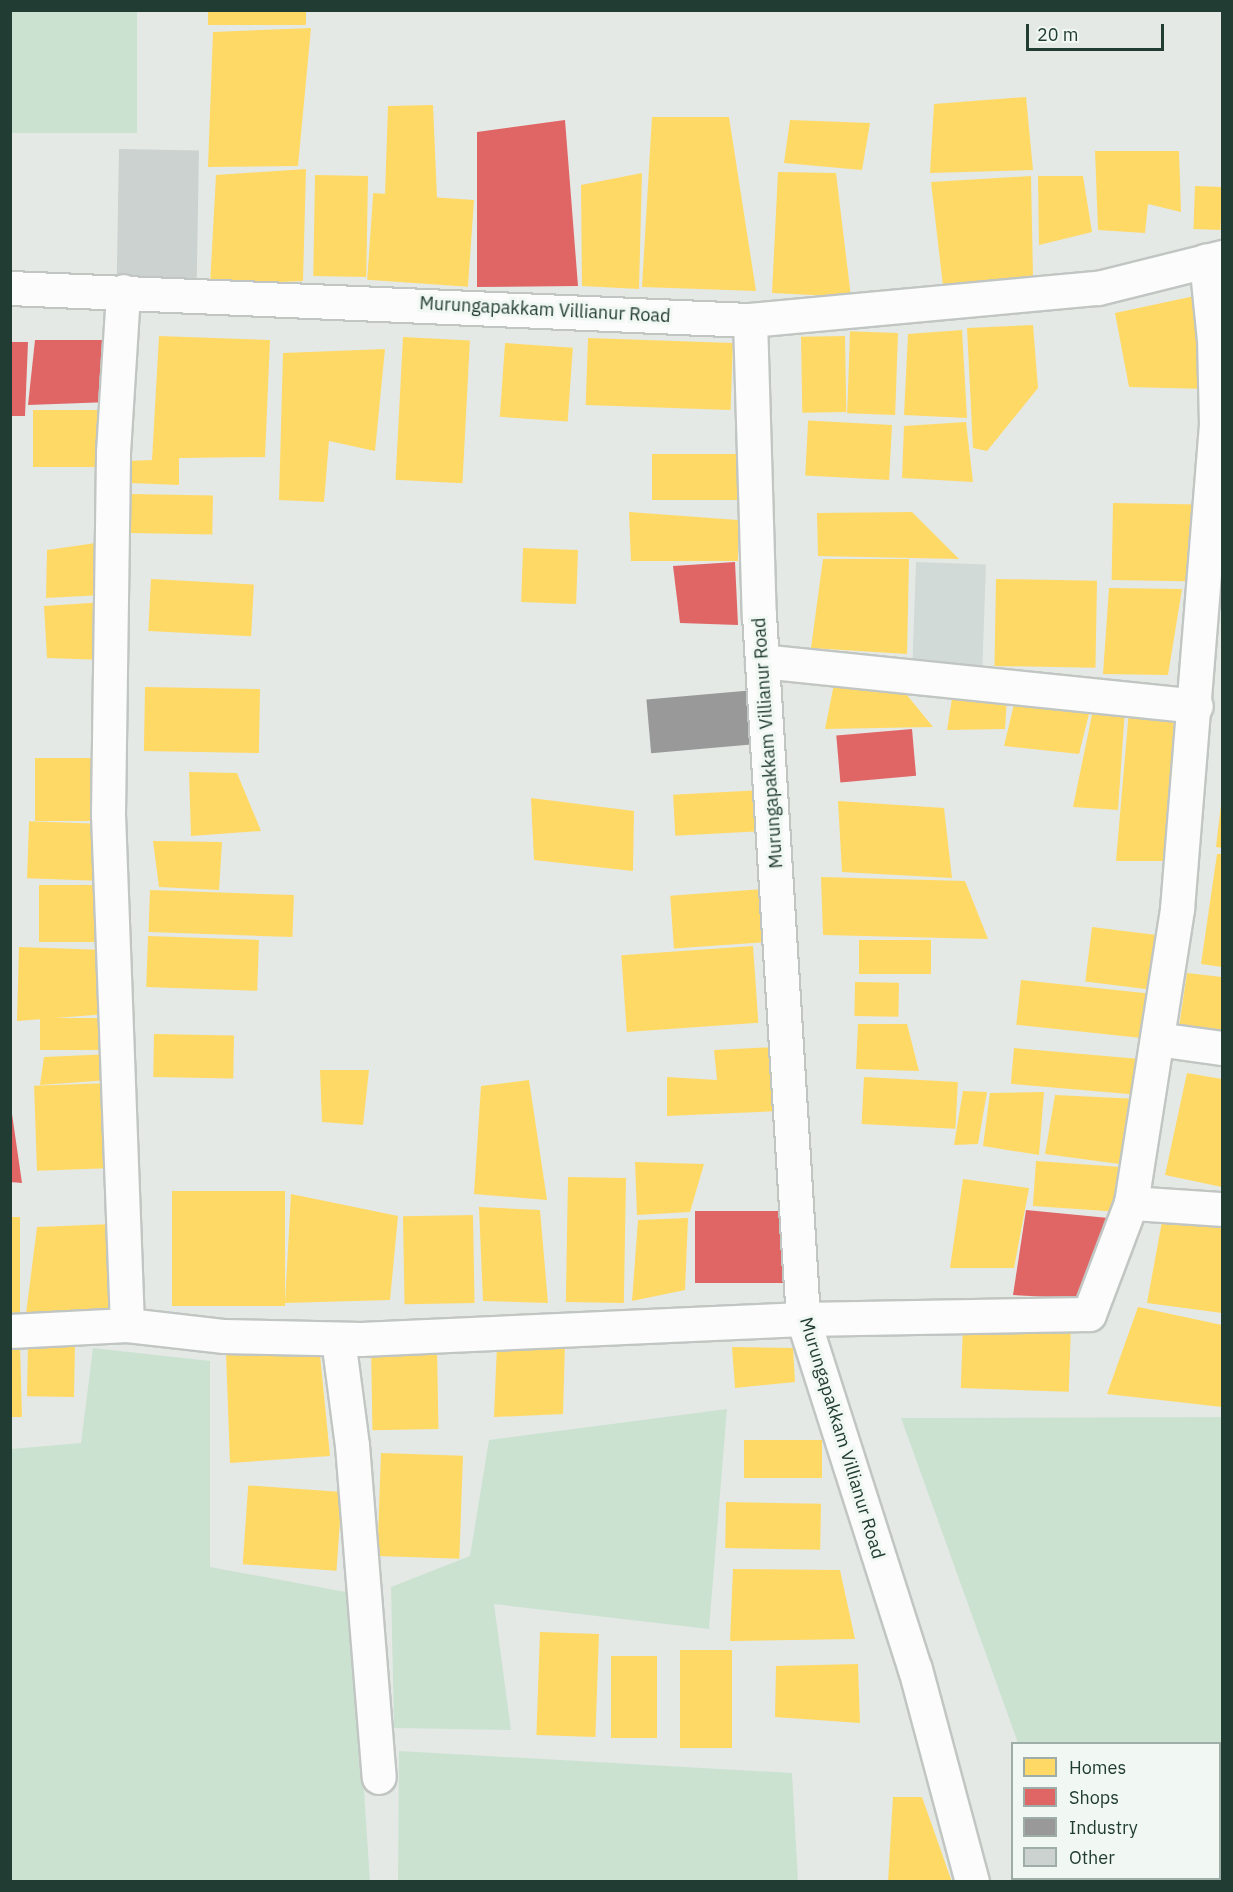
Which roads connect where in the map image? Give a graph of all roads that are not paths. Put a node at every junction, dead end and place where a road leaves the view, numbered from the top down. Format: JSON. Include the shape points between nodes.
{"nodes":[{"id":1,"x":1214,"y":258,"type":"edge"},
{"id":2,"x":10,"y":288,"type":"edge"},
{"id":3,"x":123,"y":291,"type":"junction"},
{"id":4,"x":750,"y":320,"type":"junction"},
{"id":5,"x":762,"y":661,"type":"junction"},
{"id":6,"x":1196,"y":706,"type":"junction"},
{"id":7,"x":1157,"y":1039,"type":"junction"},
{"id":8,"x":1222,"y":1048,"type":"edge"},
{"id":9,"x":1131,"y":1203,"type":"junction"},
{"id":10,"x":1222,"y":1209,"type":"edge"},
{"id":11,"x":802,"y":1319,"type":"junction"},
{"id":12,"x":127,"y":1326,"type":"junction"},
{"id":13,"x":10,"y":1331,"type":"edge"},
{"id":14,"x":338,"y":1339,"type":"junction"},
{"id":15,"x":379,"y":1777,"type":"dead end"},
{"id":16,"x":972,"y":1881,"type":"edge"}],
"edges":[{"from":1,"to":4,"type":"street","via":[[1098,288]]},
{"from":1,"to":6,"type":"street","via":[[1216,425]]},
{"from":2,"to":3,"type":"street","name":"Murungapakkam Villianur Road"},
{"from":3,"to":4,"type":"street","name":"Murungapakkam Villianur Road"},
{"from":3,"to":12,"type":"street","via":[[113,452],[108,814]]},
{"from":4,"to":5,"type":"street","name":"Murungapakkam Villianur Road"},
{"from":5,"to":6,"type":"street"},
{"from":5,"to":11,"type":"street","name":"Murungapakkam Villianur Road"},
{"from":6,"to":7,"type":"street","via":[[1178,909]]},
{"from":7,"to":8,"type":"street"},
{"from":7,"to":9,"type":"street"},
{"from":9,"to":10,"type":"street"},
{"from":9,"to":11,"type":"street","via":[[1089,1314]]},
{"from":11,"to":14,"type":"street"},
{"from":11,"to":16,"type":"street","name":"Murungapakkam Villianur Road","via":[[915,1669]]},
{"from":12,"to":13,"type":"street"},
{"from":12,"to":14,"type":"street","via":[[224,1336]]},
{"from":14,"to":15,"type":"street","via":[[352,1445]]}]}
